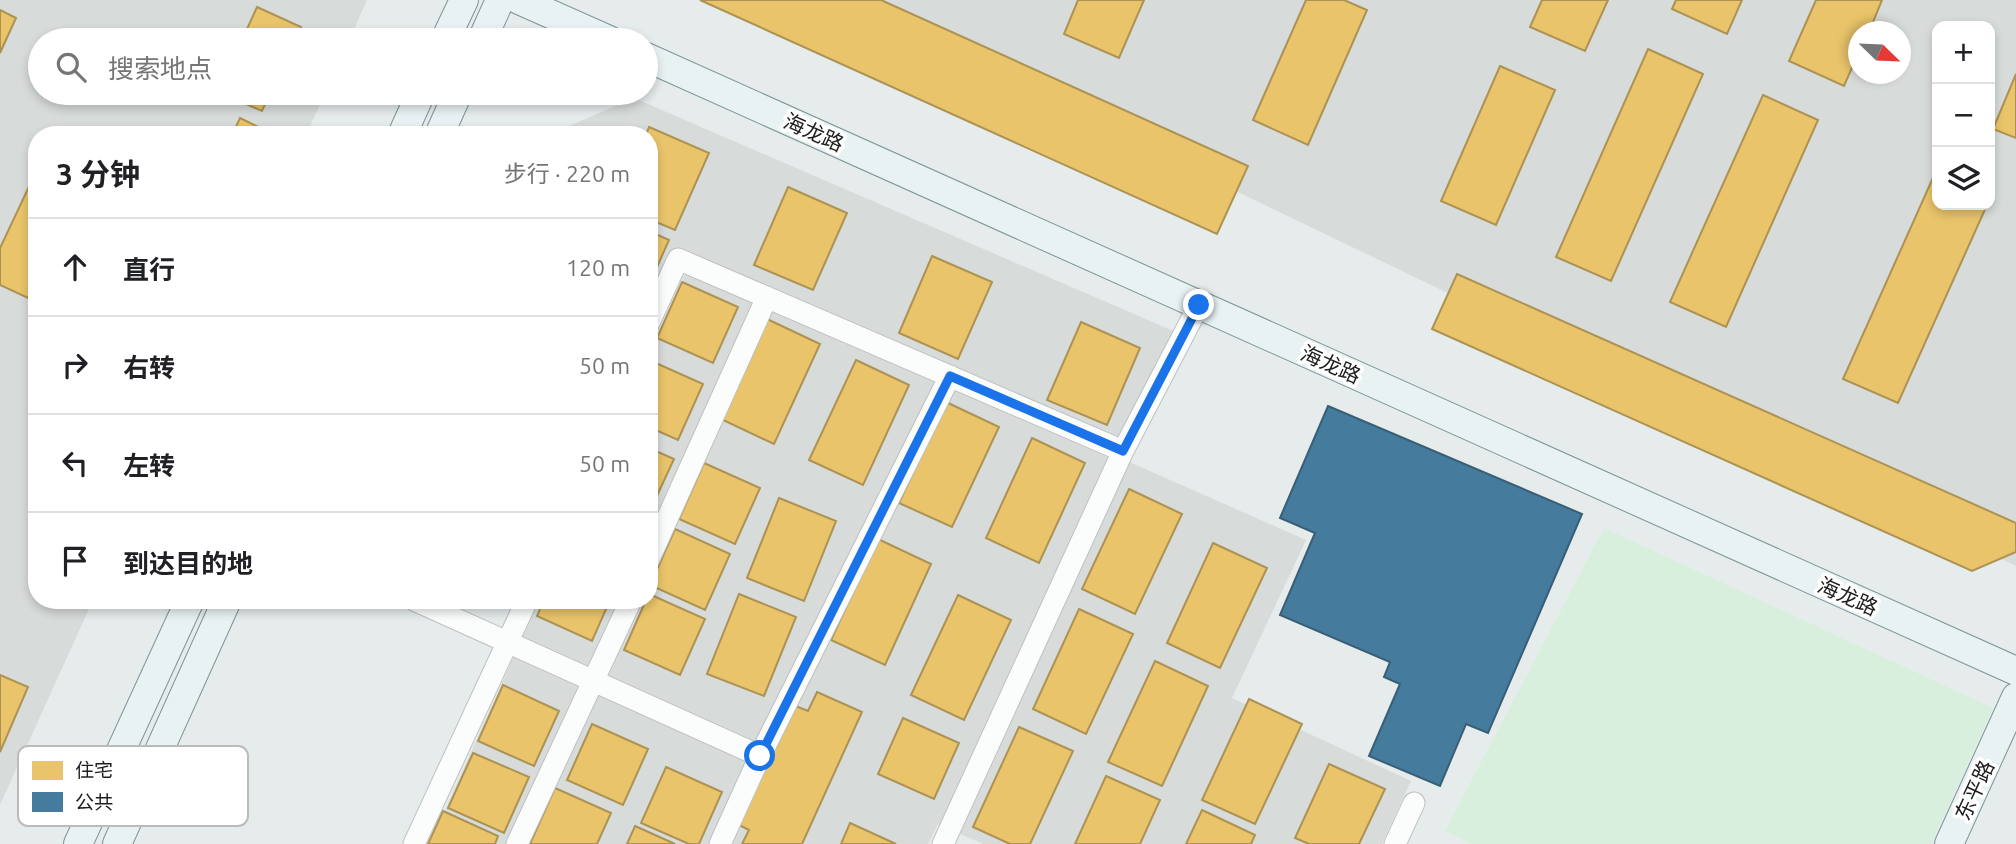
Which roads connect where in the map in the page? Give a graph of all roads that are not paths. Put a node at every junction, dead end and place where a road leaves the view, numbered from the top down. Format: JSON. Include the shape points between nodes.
{"nodes":[{"id":1,"x":464,"y":0,"type":"edge"},
{"id":2,"x":500,"y":0,"type":"edge"},
{"id":3,"x":519,"y":0,"type":"edge"},
{"id":4,"x":451,"y":28,"type":"edge"},
{"id":5,"x":487,"y":28,"type":"edge"},
{"id":6,"x":582,"y":28,"type":"edge"},
{"id":7,"x":658,"y":62,"type":"edge"},
{"id":8,"x":416,"y":105,"type":"edge"},
{"id":9,"x":453,"y":105,"type":"edge"},
{"id":10,"x":406,"y":126,"type":"edge"},
{"id":11,"x":443,"y":126,"type":"edge"},
{"id":12,"x":767,"y":297,"type":"junction"},
{"id":13,"x":658,"y":303,"type":"edge"},
{"id":14,"x":1199,"y":305,"type":"junction"},
{"id":15,"x":950,"y":376,"type":"junction"},
{"id":16,"x":1123,"y":451,"type":"junction"},
{"id":17,"x":658,"y":539,"type":"edge"},
{"id":18,"x":186,"y":609,"type":"edge"},
{"id":19,"x":223,"y":609,"type":"edge"},
{"id":20,"x":434,"y":609,"type":"edge"},
{"id":21,"x":523,"y":609,"type":"edge"},
{"id":22,"x":627,"y":609,"type":"edge"},
{"id":23,"x":508,"y":643,"type":"junction"},
{"id":24,"x":2016,"y":671,"type":"edge"},
{"id":25,"x":594,"y":682,"type":"junction"},
{"id":26,"x":2016,"y":697,"type":"edge"},
{"id":27,"x":123,"y":746,"type":"edge"},
{"id":28,"x":161,"y":746,"type":"edge"},
{"id":29,"x":760,"y":756,"type":"junction"},
{"id":30,"x":1414,"y":803,"type":"dead end"},
{"id":31,"x":86,"y":826,"type":"edge"},
{"id":32,"x":125,"y":826,"type":"edge"},
{"id":33,"x":949,"y":842,"type":"edge"},
{"id":34,"x":78,"y":844,"type":"edge"},
{"id":35,"x":117,"y":844,"type":"edge"},
{"id":36,"x":414,"y":844,"type":"edge"},
{"id":37,"x":517,"y":844,"type":"edge"},
{"id":38,"x":720,"y":844,"type":"edge"},
{"id":39,"x":1395,"y":844,"type":"edge"},
{"id":40,"x":1949,"y":844,"type":"edge"}],
"edges":[{"from":1,"to":4,"type":"street"},
{"from":2,"to":5,"type":"street"},
{"from":3,"to":6,"type":"street"},
{"from":7,"to":14,"type":"street","name":"海龙路"},
{"from":8,"to":10,"type":"street"},
{"from":9,"to":11,"type":"street"},
{"from":12,"to":13,"type":"street","via":[[678,259]]},
{"from":12,"to":15,"type":"street"},
{"from":12,"to":17,"type":"street"},
{"from":14,"to":16,"type":"street"},
{"from":14,"to":24,"type":"street","name":"海龙路"},
{"from":15,"to":16,"type":"street"},
{"from":15,"to":29,"type":"street"},
{"from":16,"to":33,"type":"street"},
{"from":18,"to":27,"type":"street"},
{"from":19,"to":28,"type":"street"},
{"from":20,"to":23,"type":"street"},
{"from":21,"to":23,"type":"street"},
{"from":22,"to":25,"type":"street"},
{"from":23,"to":25,"type":"street"},
{"from":23,"to":36,"type":"street"},
{"from":25,"to":29,"type":"street"},
{"from":25,"to":37,"type":"street"},
{"from":26,"to":40,"type":"street","name":"东平路"},
{"from":29,"to":38,"type":"street"},
{"from":30,"to":39,"type":"street"},
{"from":31,"to":34,"type":"street"},
{"from":32,"to":35,"type":"street"}]}
